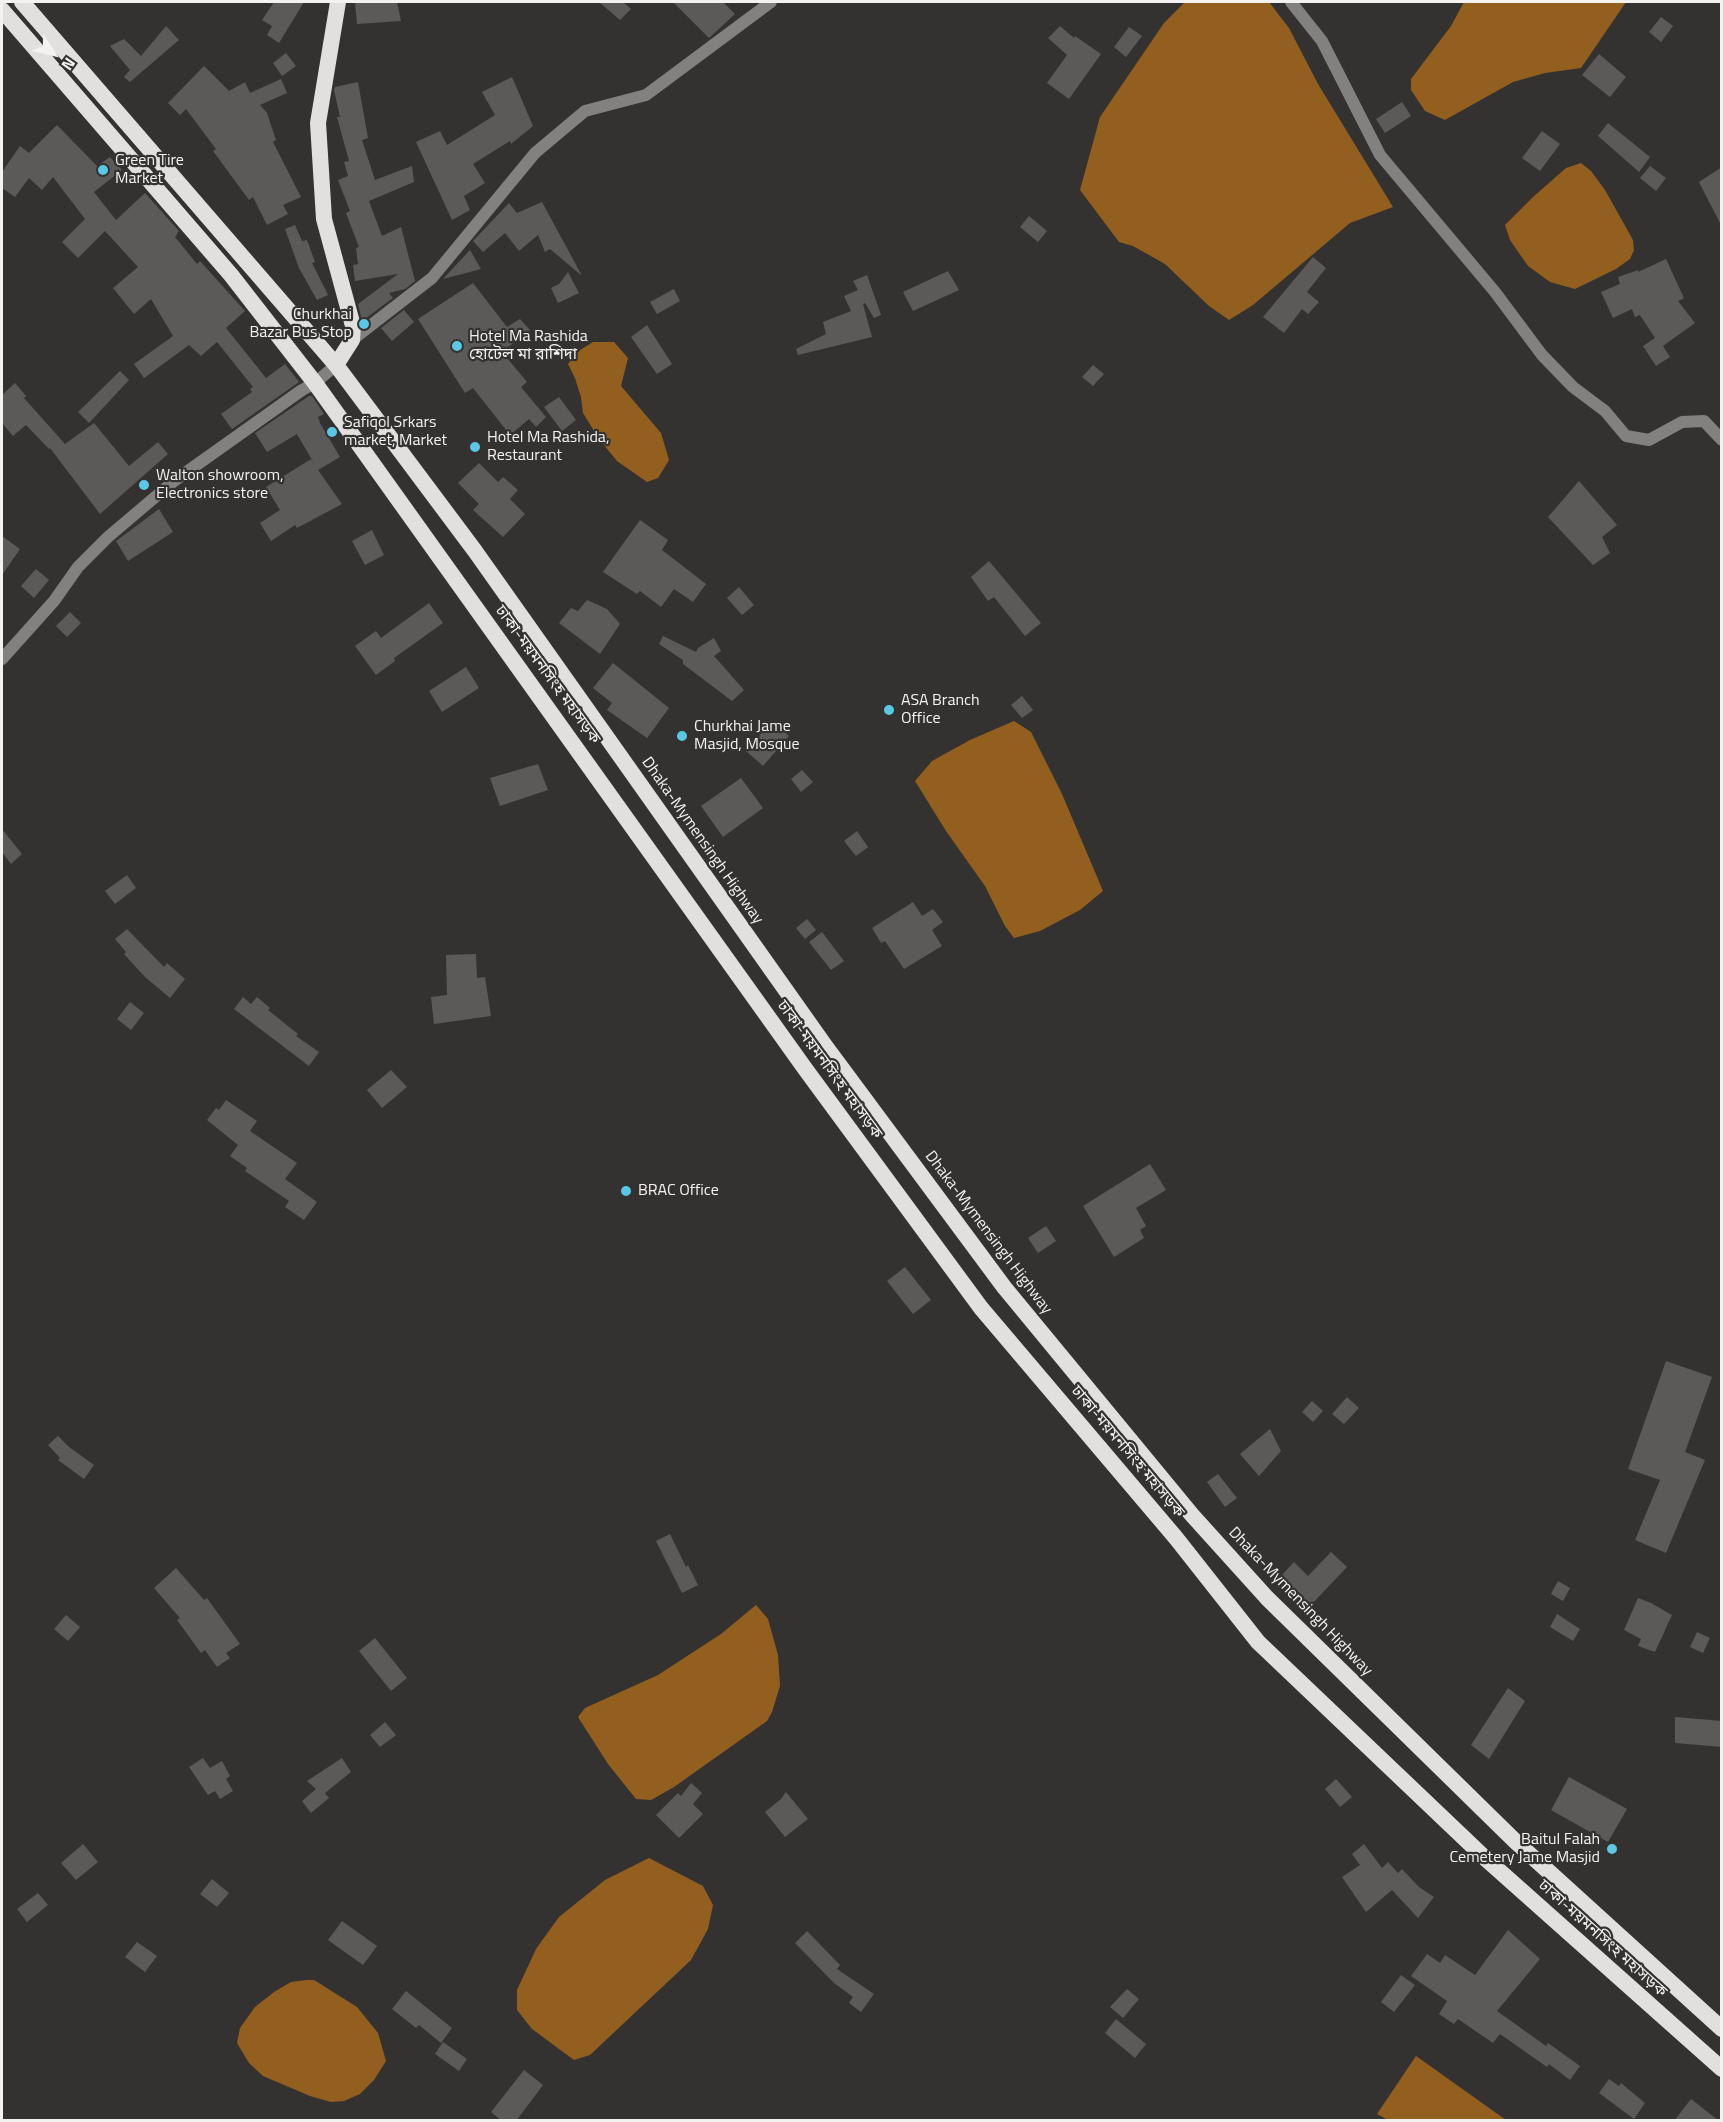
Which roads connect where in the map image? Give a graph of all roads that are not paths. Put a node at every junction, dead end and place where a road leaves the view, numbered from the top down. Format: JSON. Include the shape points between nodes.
{"nodes":[{"id":1,"x":22,"y":2,"type":"edge"},
{"id":2,"x":338,"y":2,"type":"edge"},
{"id":3,"x":771,"y":2,"type":"edge"},
{"id":4,"x":1291,"y":2,"type":"edge"},
{"id":5,"x":2,"y":10,"type":"edge"},
{"id":6,"x":352,"y":340,"type":"junction"},
{"id":7,"x":336,"y":364,"type":"junction"},
{"id":8,"x":315,"y":383,"type":"junction"},
{"id":9,"x":1722,"y":440,"type":"edge"},
{"id":10,"x":2,"y":659,"type":"edge"},
{"id":11,"x":1722,"y":2029,"type":"edge"},
{"id":12,"x":1722,"y":2069,"type":"edge"}],
"edges":[{"from":1,"to":7,"type":"highway"},
{"from":2,"to":6,"type":"highway","via":[[318,123],[324,219],[351,316]]},
{"from":3,"to":6,"type":"street","via":[[646,95],[585,111],[535,153],[432,278]]},
{"from":4,"to":9,"type":"street","via":[[1322,41],[1380,155],[1495,292],[1542,355],[1605,411],[1626,436],[1649,440],[1682,422],[1704,421]]},
{"from":5,"to":8,"type":"highway","name":"ঢাকা-ময়মনসিংহ মহাসড়ক","via":[[231,275]]},
{"from":6,"to":7,"type":"highway"},
{"from":7,"to":8,"type":"street"},
{"from":7,"to":11,"type":"highway","name":"Dhaka-Mymensingh Highway","via":[[482,561],[826,1047],[1004,1287],[1192,1515],[1267,1598],[1515,1841]]},
{"from":8,"to":10,"type":"street","via":[[174,481],[108,537]]},
{"from":8,"to":12,"type":"highway","name":"ঢাকা-ময়মনসিংহ মহাসড়ক","via":[[981,1308],[1176,1538],[1258,1642],[1486,1859]]}]}
